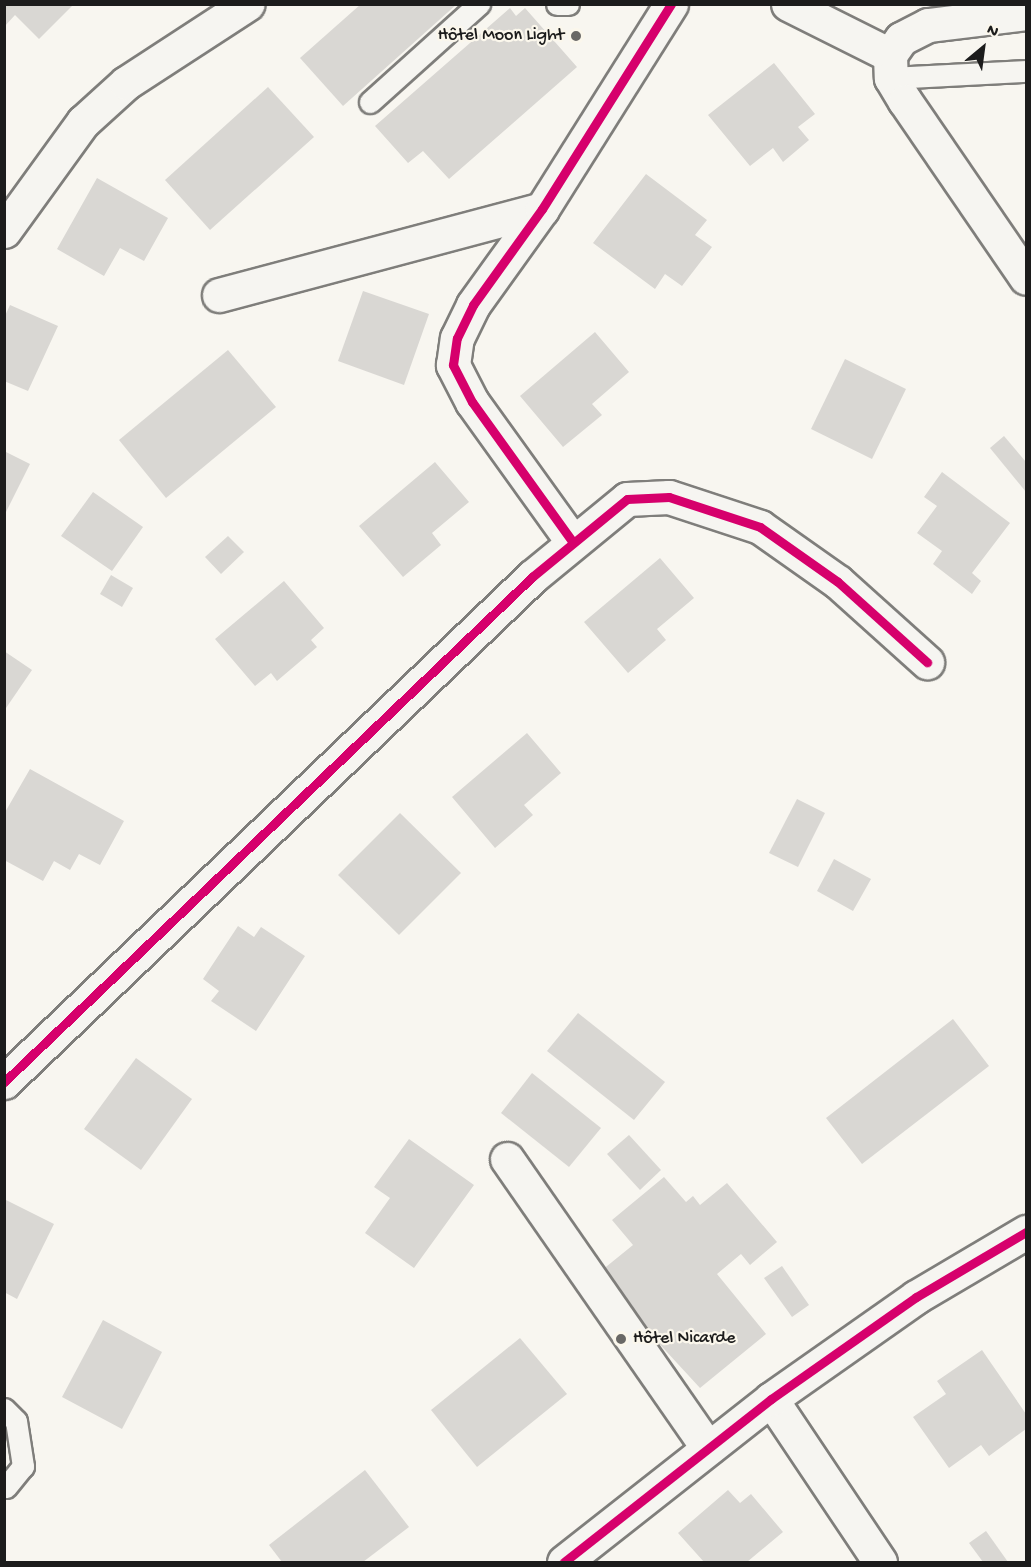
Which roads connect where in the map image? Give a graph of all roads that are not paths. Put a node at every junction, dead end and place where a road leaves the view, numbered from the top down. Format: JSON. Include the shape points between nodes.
{"nodes":[{"id":1,"x":246,"y":4,"type":"edge"},
{"id":2,"x":479,"y":4,"type":"edge"},
{"id":3,"x":557,"y":4,"type":"edge"},
{"id":4,"x":568,"y":4,"type":"edge"},
{"id":5,"x":671,"y":4,"type":"edge"},
{"id":6,"x":788,"y":4,"type":"edge"},
{"id":7,"x":1026,"y":13,"type":"edge"},
{"id":8,"x":891,"y":66,"type":"junction"},
{"id":9,"x":1026,"y":71,"type":"edge"},
{"id":10,"x":370,"y":102,"type":"dead end"},
{"id":11,"x":542,"y":209,"type":"junction"},
{"id":12,"x":4,"y":231,"type":"edge"},
{"id":13,"x":1026,"y":278,"type":"edge"},
{"id":14,"x":219,"y":295,"type":"dead end"},
{"id":15,"x":572,"y":541,"type":"junction"},
{"id":16,"x":927,"y":662,"type":"dead end"},
{"id":17,"x":4,"y":1082,"type":"edge"},
{"id":18,"x":507,"y":1159,"type":"dead end"},
{"id":19,"x":1026,"y":1232,"type":"edge"},
{"id":20,"x":771,"y":1399,"type":"junction"},
{"id":21,"x":4,"y":1409,"type":"edge"},
{"id":22,"x":708,"y":1448,"type":"junction"},
{"id":23,"x":6,"y":1487,"type":"dead end"},
{"id":24,"x":564,"y":1563,"type":"edge"},
{"id":25,"x":880,"y":1563,"type":"edge"}],
"edges":[{"from":1,"to":12,"type":"street","via":[[126,83],[83,122]]},
{"from":2,"to":10,"type":"lane"},
{"from":3,"to":4,"type":"lane"},
{"from":5,"to":11,"type":"street"},
{"from":6,"to":8,"type":"street"},
{"from":7,"to":8,"type":"street","via":[[928,25],[901,39]]},
{"from":8,"to":9,"type":"lane"},
{"from":8,"to":13,"type":"street"},
{"from":11,"to":14,"type":"street"},
{"from":11,"to":15,"type":"street","via":[[473,304],[457,338],[453,365],[472,402]]},
{"from":15,"to":16,"type":"street","via":[[627,499],[669,497],[760,527],[838,582]]},
{"from":15,"to":17,"type":"street"},
{"from":18,"to":22,"type":"street"},
{"from":19,"to":20,"type":"street","via":[[916,1297]]},
{"from":20,"to":22,"type":"street"},
{"from":20,"to":25,"type":"street"},
{"from":21,"to":23,"type":"lane","via":[[16,1421],[23,1466]]},
{"from":22,"to":24,"type":"street"}]}
